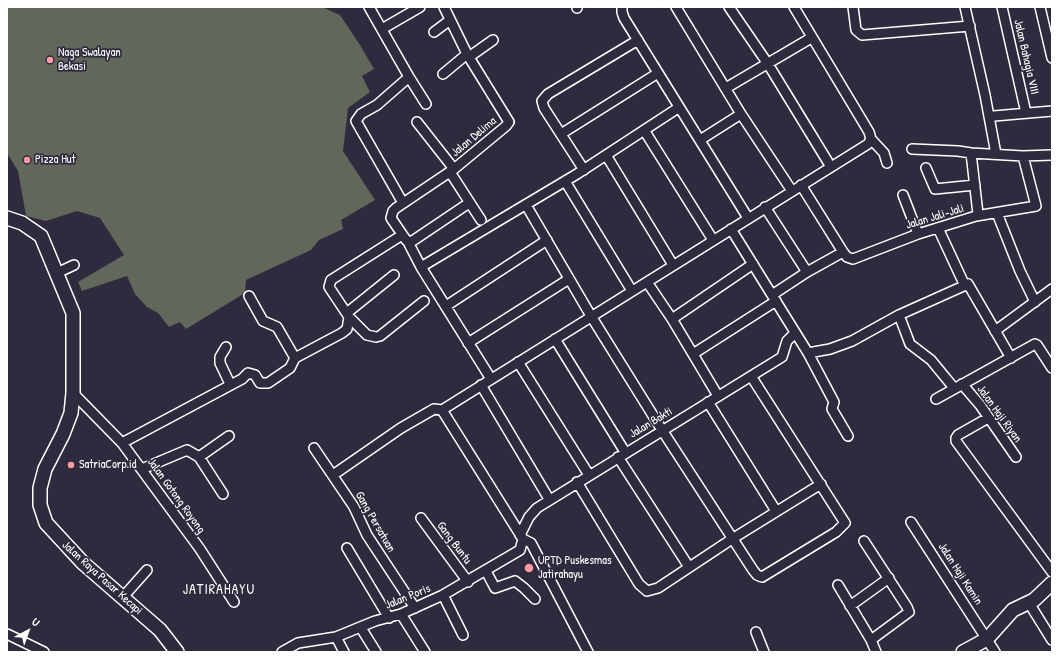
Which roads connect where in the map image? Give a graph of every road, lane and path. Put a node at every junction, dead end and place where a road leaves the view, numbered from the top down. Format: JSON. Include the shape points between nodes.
{"nodes":[{"id":1,"x":369,"y":7,"type":"edge"},
{"id":2,"x":420,"y":7,"type":"edge"},
{"id":3,"x":444,"y":7,"type":"edge"},
{"id":4,"x":622,"y":7,"type":"edge"},
{"id":5,"x":676,"y":7,"type":"edge"},
{"id":6,"x":728,"y":7,"type":"edge"},
{"id":7,"x":794,"y":7,"type":"edge"},
{"id":8,"x":853,"y":7,"type":"edge"},
{"id":9,"x":965,"y":7,"type":"edge"},
{"id":10,"x":1002,"y":7,"type":"edge"},
{"id":11,"x":1040,"y":7,"type":"edge"},
{"id":12,"x":450,"y":20,"type":"junction"},
{"id":13,"x":970,"y":26,"type":"junction"},
{"id":14,"x":382,"y":29,"type":"junction"},
{"id":15,"x":434,"y":32,"type":"dead end"},
{"id":16,"x":811,"y":38,"type":"junction"},
{"id":17,"x":493,"y":40,"type":"dead end"},
{"id":18,"x":638,"y":40,"type":"junction"},
{"id":19,"x":468,"y":55,"type":"junction"},
{"id":20,"x":1052,"y":58,"type":"edge"},
{"id":21,"x":768,"y":64,"type":"junction"},
{"id":22,"x":658,"y":73,"type":"junction"},
{"id":23,"x":443,"y":74,"type":"dead end"},
{"id":24,"x":409,"y":77,"type":"junction"},
{"id":25,"x":726,"y":88,"type":"junction"},
{"id":26,"x":426,"y":104,"type":"dead end"},
{"id":27,"x":678,"y":108,"type":"junction"},
{"id":28,"x":1052,"y":111,"type":"edge"},
{"id":29,"x":1026,"y":113,"type":"junction"},
{"id":30,"x":741,"y":114,"type":"junction"},
{"id":31,"x":994,"y":116,"type":"dead end"},
{"id":32,"x":417,"y":122,"type":"dead end"},
{"id":33,"x":644,"y":130,"type":"junction"},
{"id":34,"x":561,"y":134,"type":"junction"},
{"id":35,"x":700,"y":140,"type":"junction"},
{"id":36,"x":871,"y":140,"type":"junction"},
{"id":37,"x":912,"y":149,"type":"dead end"},
{"id":38,"x":971,"y":154,"type":"junction"},
{"id":39,"x":996,"y":154,"type":"junction"},
{"id":40,"x":606,"y":155,"type":"junction"},
{"id":41,"x":1052,"y":155,"type":"edge"},
{"id":42,"x":1024,"y":156,"type":"junction"},
{"id":43,"x":887,"y":163,"type":"dead end"},
{"id":44,"x":831,"y":167,"type":"junction"},
{"id":45,"x":926,"y":168,"type":"dead end"},
{"id":46,"x":584,"y":170,"type":"junction"},
{"id":47,"x":452,"y":171,"type":"junction"},
{"id":48,"x":565,"y":181,"type":"junction"},
{"id":49,"x":975,"y":184,"type":"junction"},
{"id":50,"x":801,"y":185,"type":"junction"},
{"id":51,"x":792,"y":191,"type":"junction"},
{"id":52,"x":903,"y":195,"type":"dead end"},
{"id":53,"x":403,"y":203,"type":"junction"},
{"id":54,"x":469,"y":204,"type":"junction"},
{"id":55,"x":526,"y":205,"type":"junction"},
{"id":56,"x":765,"y":208,"type":"junction"},
{"id":57,"x":997,"y":213,"type":"junction"},
{"id":58,"x":976,"y":216,"type":"junction"},
{"id":59,"x":7,"y":218,"type":"edge"},
{"id":60,"x":748,"y":218,"type":"junction"},
{"id":61,"x":481,"y":220,"type":"dead end"},
{"id":62,"x":938,"y":228,"type":"junction"},
{"id":63,"x":731,"y":229,"type":"junction"},
{"id":64,"x":918,"y":234,"type":"junction"},
{"id":65,"x":405,"y":239,"type":"junction"},
{"id":66,"x":547,"y":240,"type":"junction"},
{"id":67,"x":713,"y":240,"type":"junction"},
{"id":68,"x":843,"y":252,"type":"junction"},
{"id":69,"x":753,"y":264,"type":"junction"},
{"id":70,"x":74,"y":265,"type":"dead end"},
{"id":71,"x":673,"y":265,"type":"junction"},
{"id":72,"x":421,"y":267,"type":"junction"},
{"id":73,"x":808,"y":272,"type":"junction"},
{"id":74,"x":57,"y":273,"type":"junction"},
{"id":75,"x":394,"y":275,"type":"dead end"},
{"id":76,"x":569,"y":279,"type":"junction"},
{"id":77,"x":647,"y":282,"type":"junction"},
{"id":78,"x":965,"y":286,"type":"junction"},
{"id":79,"x":1052,"y":288,"type":"edge"},
{"id":80,"x":632,"y":290,"type":"junction"},
{"id":81,"x":249,"y":296,"type":"dead end"},
{"id":82,"x":774,"y":298,"type":"junction"},
{"id":83,"x":424,"y":301,"type":"dead end"},
{"id":84,"x":1035,"y":302,"type":"junction"},
{"id":85,"x":446,"y":306,"type":"junction"},
{"id":86,"x":348,"y":315,"type":"junction"},
{"id":87,"x":899,"y":315,"type":"junction"},
{"id":88,"x":591,"y":316,"type":"junction"},
{"id":89,"x":672,"y":319,"type":"junction"},
{"id":90,"x":995,"y":331,"type":"junction"},
{"id":91,"x":795,"y":333,"type":"junction"},
{"id":92,"x":555,"y":339,"type":"junction"},
{"id":93,"x":468,"y":343,"type":"junction"},
{"id":94,"x":226,"y":347,"type":"dead end"},
{"id":95,"x":808,"y":353,"type":"junction"},
{"id":96,"x":693,"y":354,"type":"junction"},
{"id":97,"x":295,"y":358,"type":"junction"},
{"id":98,"x":1011,"y":358,"type":"junction"},
{"id":99,"x":518,"y":362,"type":"junction"},
{"id":100,"x":1052,"y":368,"type":"edge"},
{"id":101,"x":751,"y":376,"type":"junction"},
{"id":102,"x":491,"y":379,"type":"junction"},
{"id":103,"x":230,"y":384,"type":"junction"},
{"id":104,"x":481,"y":385,"type":"junction"},
{"id":105,"x":958,"y":386,"type":"junction"},
{"id":106,"x":73,"y":393,"type":"junction"},
{"id":107,"x":718,"y":396,"type":"junction"},
{"id":108,"x":936,"y":399,"type":"dead end"},
{"id":109,"x":708,"y":402,"type":"junction"},
{"id":110,"x":442,"y":410,"type":"junction"},
{"id":111,"x":988,"y":418,"type":"junction"},
{"id":112,"x":662,"y":430,"type":"junction"},
{"id":113,"x":229,"y":436,"type":"dead end"},
{"id":114,"x":848,"y":436,"type":"dead end"},
{"id":115,"x":122,"y":443,"type":"junction"},
{"id":116,"x":314,"y":448,"type":"dead end"},
{"id":117,"x":622,"y":455,"type":"junction"},
{"id":118,"x":199,"y":457,"type":"junction"},
{"id":119,"x":1016,"y":457,"type":"dead end"},
{"id":120,"x":142,"y":469,"type":"junction"},
{"id":121,"x":589,"y":474,"type":"junction"},
{"id":122,"x":333,"y":476,"type":"junction"},
{"id":123,"x":577,"y":482,"type":"junction"},
{"id":124,"x":821,"y":484,"type":"junction"},
{"id":125,"x":223,"y":494,"type":"dead end"},
{"id":126,"x":549,"y":499,"type":"junction"},
{"id":127,"x":776,"y":511,"type":"junction"},
{"id":128,"x":421,"y":518,"type":"dead end"},
{"id":129,"x":912,"y":522,"type":"dead end"},
{"id":130,"x":522,"y":537,"type":"junction"},
{"id":131,"x":732,"y":539,"type":"junction"},
{"id":132,"x":864,"y":541,"type":"dead end"},
{"id":133,"x":347,"y":548,"type":"dead end"},
{"id":134,"x":690,"y":567,"type":"junction"},
{"id":135,"x":147,"y":570,"type":"dead end"},
{"id":136,"x":486,"y":571,"type":"junction"},
{"id":137,"x":1052,"y":572,"type":"edge"},
{"id":138,"x":889,"y":578,"type":"junction"},
{"id":139,"x":468,"y":582,"type":"junction"},
{"id":140,"x":1052,"y":583,"type":"edge"},
{"id":141,"x":838,"y":585,"type":"dead end"},
{"id":142,"x":443,"y":595,"type":"junction"},
{"id":143,"x":123,"y":597,"type":"junction"},
{"id":144,"x":535,"y":599,"type":"dead end"},
{"id":145,"x":234,"y":602,"type":"dead end"},
{"id":146,"x":1029,"y":603,"type":"junction"},
{"id":147,"x":850,"y":606,"type":"junction"},
{"id":148,"x":415,"y":608,"type":"junction"},
{"id":149,"x":401,"y":614,"type":"junction"},
{"id":150,"x":389,"y":618,"type":"junction"},
{"id":151,"x":361,"y":628,"type":"junction"},
{"id":152,"x":756,"y":632,"type":"dead end"},
{"id":153,"x":7,"y":634,"type":"edge"},
{"id":154,"x":463,"y":635,"type":"dead end"},
{"id":155,"x":336,"y":638,"type":"junction"},
{"id":156,"x":987,"y":639,"type":"junction"},
{"id":157,"x":871,"y":640,"type":"junction"},
{"id":158,"x":1052,"y":640,"type":"edge"},
{"id":159,"x":44,"y":652,"type":"edge"},
{"id":160,"x":177,"y":652,"type":"edge"},
{"id":161,"x":282,"y":652,"type":"edge"},
{"id":162,"x":344,"y":652,"type":"edge"},
{"id":163,"x":376,"y":652,"type":"edge"},
{"id":164,"x":424,"y":652,"type":"edge"},
{"id":165,"x":588,"y":652,"type":"edge"},
{"id":166,"x":764,"y":652,"type":"edge"},
{"id":167,"x":876,"y":652,"type":"edge"},
{"id":168,"x":963,"y":652,"type":"edge"},
{"id":169,"x":995,"y":652,"type":"edge"}],
"edges":[{"from":1,"to":14,"type":"street"},
{"from":2,"to":14,"type":"street"},
{"from":3,"to":12,"type":"street","name":"Jalan Delima"},
{"from":4,"to":18,"type":"street","via":[[624,18]]},
{"from":5,"to":25,"type":"street"},
{"from":6,"to":21,"type":"street"},
{"from":7,"to":16,"type":"street"},
{"from":8,"to":13,"type":"street","via":[[856,30],[862,35]]},
{"from":9,"to":13,"type":"street"},
{"from":10,"to":29,"type":"street","name":"Jalan Bahagia VIII"},
{"from":11,"to":20,"type":"street"},
{"from":12,"to":15,"type":"street"},
{"from":12,"to":19,"type":"street","name":"Jalan Delima"},
{"from":13,"to":39,"type":"street"},
{"from":14,"to":24,"type":"street"},
{"from":16,"to":21,"type":"street"},
{"from":16,"to":36,"type":"street","via":[[869,132]]},
{"from":17,"to":19,"type":"street"},
{"from":18,"to":22,"type":"street"},
{"from":18,"to":34,"type":"street","via":[[544,96],[544,108]]},
{"from":19,"to":23,"type":"street"},
{"from":19,"to":47,"type":"street","name":"Jalan Delima","via":[[509,122]]},
{"from":21,"to":25,"type":"street"},
{"from":21,"to":44,"type":"street"},
{"from":22,"to":27,"type":"street"},
{"from":22,"to":34,"type":"street"},
{"from":24,"to":26,"type":"street"},
{"from":24,"to":53,"type":"street","via":[[356,120]]},
{"from":25,"to":30,"type":"street"},
{"from":27,"to":33,"type":"street"},
{"from":27,"to":35,"type":"street"},
{"from":28,"to":29,"type":"street"},
{"from":29,"to":31,"type":"street"},
{"from":30,"to":35,"type":"street"},
{"from":30,"to":51,"type":"street"},
{"from":32,"to":47,"type":"street"},
{"from":33,"to":40,"type":"street"},
{"from":33,"to":67,"type":"street"},
{"from":34,"to":46,"type":"street"},
{"from":35,"to":60,"type":"street"},
{"from":36,"to":43,"type":"street","via":[[884,153]]},
{"from":36,"to":44,"type":"street"},
{"from":37,"to":38,"type":"street","via":[[958,150]]},
{"from":38,"to":39,"type":"street"},
{"from":38,"to":49,"type":"street","name":"Jalan Jali-Jali"},
{"from":39,"to":42,"type":"street"},
{"from":40,"to":46,"type":"street"},
{"from":40,"to":71,"type":"street"},
{"from":41,"to":42,"type":"street"},
{"from":42,"to":57,"type":"street","via":[[1036,206]]},
{"from":44,"to":50,"type":"street"},
{"from":45,"to":49,"type":"street","via":[[935,189]]},
{"from":46,"to":48,"type":"street"},
{"from":47,"to":53,"type":"street","name":"Jalan Delima"},
{"from":47,"to":54,"type":"street"},
{"from":48,"to":55,"type":"street"},
{"from":48,"to":80,"type":"street"},
{"from":49,"to":58,"type":"street","name":"Jalan Jali-Jali","via":[[978,214]]},
{"from":50,"to":51,"type":"street"},
{"from":50,"to":68,"type":"street"},
{"from":51,"to":56,"type":"street"},
{"from":52,"to":64,"type":"street"},
{"from":53,"to":65,"type":"street","name":"Jalan Delima","via":[[393,211],[391,218]]},
{"from":54,"to":61,"type":"street"},
{"from":54,"to":65,"type":"street","via":[[414,241]]},
{"from":55,"to":66,"type":"street"},
{"from":55,"to":72,"type":"street"},
{"from":56,"to":60,"type":"street"},
{"from":56,"to":73,"type":"street"},
{"from":57,"to":58,"type":"street"},
{"from":57,"to":84,"type":"street","via":[[1020,272]]},
{"from":58,"to":62,"type":"street","name":"Jalan Jali-Jali"},
{"from":59,"to":74,"type":"street","name":"Jalan Raya Pasar Kecapi","via":[[22,223],[41,236]]},
{"from":60,"to":63,"type":"street"},
{"from":62,"to":64,"type":"street","name":"Jalan Jali-Jali"},
{"from":62,"to":78,"type":"street"},
{"from":63,"to":67,"type":"street"},
{"from":63,"to":69,"type":"street"},
{"from":64,"to":68,"type":"street","name":"Jalan Jali-Jali","via":[[853,259]]},
{"from":65,"to":72,"type":"street"},
{"from":65,"to":86,"type":"street","via":[[331,280],[329,287]]},
{"from":66,"to":76,"type":"street"},
{"from":66,"to":85,"type":"street"},
{"from":67,"to":71,"type":"street"},
{"from":68,"to":73,"type":"street"},
{"from":69,"to":82,"type":"street"},
{"from":69,"to":89,"type":"street"},
{"from":70,"to":74,"type":"street"},
{"from":71,"to":77,"type":"street"},
{"from":72,"to":85,"type":"street"},
{"from":73,"to":82,"type":"street"},
{"from":74,"to":106,"type":"street","name":"Jalan Raya Pasar Kecapi","via":[[72,313]]},
{"from":75,"to":86,"type":"street"},
{"from":76,"to":88,"type":"street"},
{"from":76,"to":93,"type":"street"},
{"from":77,"to":80,"type":"street"},
{"from":77,"to":89,"type":"street"},
{"from":78,"to":87,"type":"street"},
{"from":78,"to":90,"type":"street","via":[[968,284]]},
{"from":79,"to":84,"type":"street"},
{"from":80,"to":88,"type":"street"},
{"from":81,"to":97,"type":"street","via":[[263,321],[277,327]]},
{"from":82,"to":91,"type":"street"},
{"from":82,"to":96,"type":"street"},
{"from":83,"to":86,"type":"street","via":[[376,337],[367,335]]},
{"from":84,"to":90,"type":"street"},
{"from":85,"to":93,"type":"street"},
{"from":86,"to":97,"type":"street","via":[[347,328],[342,333]]},
{"from":87,"to":95,"type":"street","via":[[852,341]]},
{"from":87,"to":105,"type":"street","name":"Jalan Haji Riyan","via":[[910,344]]},
{"from":88,"to":92,"type":"street"},
{"from":88,"to":112,"type":"street"},
{"from":89,"to":96,"type":"street"},
{"from":90,"to":98,"type":"street"},
{"from":91,"to":95,"type":"street"},
{"from":91,"to":101,"type":"street","name":"Jalan Bakti","via":[[787,341],[782,357]]},
{"from":92,"to":99,"type":"street"},
{"from":92,"to":117,"type":"street"},
{"from":93,"to":102,"type":"street"},
{"from":94,"to":103,"type":"street","via":[[220,357],[220,363]]},
{"from":95,"to":114,"type":"street","via":[[834,402],[832,409]]},
{"from":96,"to":107,"type":"street"},
{"from":97,"to":103,"type":"street","via":[[290,368],[268,383],[260,383],[255,375],[250,373]]},
{"from":98,"to":100,"type":"street","via":[[1035,344]]},
{"from":98,"to":105,"type":"street"},
{"from":99,"to":102,"type":"street"},
{"from":99,"to":121,"type":"street"},
{"from":101,"to":107,"type":"street","name":"Jalan Bakti"},
{"from":101,"to":124,"type":"street"},
{"from":102,"to":104,"type":"street"},
{"from":103,"to":115,"type":"street"},
{"from":104,"to":110,"type":"street"},
{"from":104,"to":126,"type":"street"},
{"from":105,"to":108,"type":"street"},
{"from":105,"to":111,"type":"street","name":"Jalan Haji Riyan"},
{"from":106,"to":115,"type":"street","name":"Jalan Gotong Royong"},
{"from":106,"to":143,"type":"street","name":"Jalan Raya Pasar Kecapi","via":[[71,413],[45,469],[40,488],[40,505],[46,523],[60,540]]},
{"from":107,"to":109,"type":"street","name":"Jalan Bakti"},
{"from":109,"to":112,"type":"street","name":"Jalan Bakti"},
{"from":109,"to":127,"type":"street"},
{"from":110,"to":122,"type":"street","via":[[434,409],[401,428]]},
{"from":110,"to":130,"type":"street"},
{"from":111,"to":119,"type":"street","name":"Jalan Haji Riyan"},
{"from":111,"to":137,"type":"street","via":[[958,436],[956,441]]},
{"from":112,"to":117,"type":"street","name":"Jalan Bakti"},
{"from":112,"to":131,"type":"street"},
{"from":113,"to":118,"type":"street"},
{"from":115,"to":120,"type":"street","name":"Jalan Gotong Royong"},
{"from":116,"to":122,"type":"street","name":"Gang Persatuan"},
{"from":117,"to":121,"type":"street","name":"Jalan Bakti"},
{"from":117,"to":134,"type":"street"},
{"from":118,"to":120,"type":"street","via":[[186,450]]},
{"from":118,"to":125,"type":"street"},
{"from":120,"to":145,"type":"street","name":"Jalan Gotong Royong","via":[[200,549]]},
{"from":121,"to":123,"type":"street","name":"Jalan Bakti"},
{"from":122,"to":148,"type":"street","name":"Gang Persatuan","via":[[354,507],[367,535]]},
{"from":123,"to":126,"type":"street","name":"Jalan Bakti"},
{"from":123,"to":134,"type":"street","via":[[639,584],[647,591],[658,588]]},
{"from":124,"to":127,"type":"street"},
{"from":124,"to":131,"type":"street","via":[[846,523],[766,576],[757,575]]},
{"from":126,"to":130,"type":"street","name":"Jalan Bakti","via":[[528,517]]},
{"from":127,"to":131,"type":"street"},
{"from":128,"to":139,"type":"street","name":"Gang Buntu"},
{"from":129,"to":156,"type":"street","name":"Jalan Haji Kamin"},
{"from":130,"to":136,"type":"street","name":"Jalan Poris","via":[[520,550]]},
{"from":130,"to":165,"type":"street","via":[[531,543]]},
{"from":131,"to":134,"type":"street"},
{"from":132,"to":138,"type":"street"},
{"from":133,"to":150,"type":"street"},
{"from":135,"to":143,"type":"street"},
{"from":136,"to":139,"type":"street","name":"Jalan Poris"},
{"from":136,"to":144,"type":"street","via":[[496,588],[515,582]]},
{"from":138,"to":147,"type":"street"},
{"from":138,"to":157,"type":"street","via":[[909,612]]},
{"from":139,"to":142,"type":"street","name":"Jalan Poris"},
{"from":140,"to":146,"type":"street"},
{"from":141,"to":147,"type":"street"},
{"from":142,"to":148,"type":"street","name":"Jalan Poris"},
{"from":142,"to":154,"type":"street"},
{"from":143,"to":160,"type":"street","name":"Jalan Raya Pasar Kecapi","via":[[160,630]]},
{"from":146,"to":156,"type":"street","via":[[1013,610]]},
{"from":146,"to":158,"type":"street"},
{"from":147,"to":157,"type":"street"},
{"from":148,"to":149,"type":"street","name":"Jalan Poris"},
{"from":149,"to":150,"type":"street","name":"Jalan Poris"},
{"from":149,"to":164,"type":"street"},
{"from":150,"to":151,"type":"street","name":"Jalan Poris"},
{"from":151,"to":155,"type":"street","name":"Jalan Poris"},
{"from":151,"to":163,"type":"street"},
{"from":152,"to":166,"type":"street"},
{"from":153,"to":159,"type":"street"},
{"from":155,"to":161,"type":"street","name":"Jalan Poris","via":[[298,643]]},
{"from":155,"to":162,"type":"street"},
{"from":156,"to":168,"type":"street"},
{"from":156,"to":169,"type":"street","name":"Jalan Haji Kamin"},
{"from":157,"to":167,"type":"street"}]}
